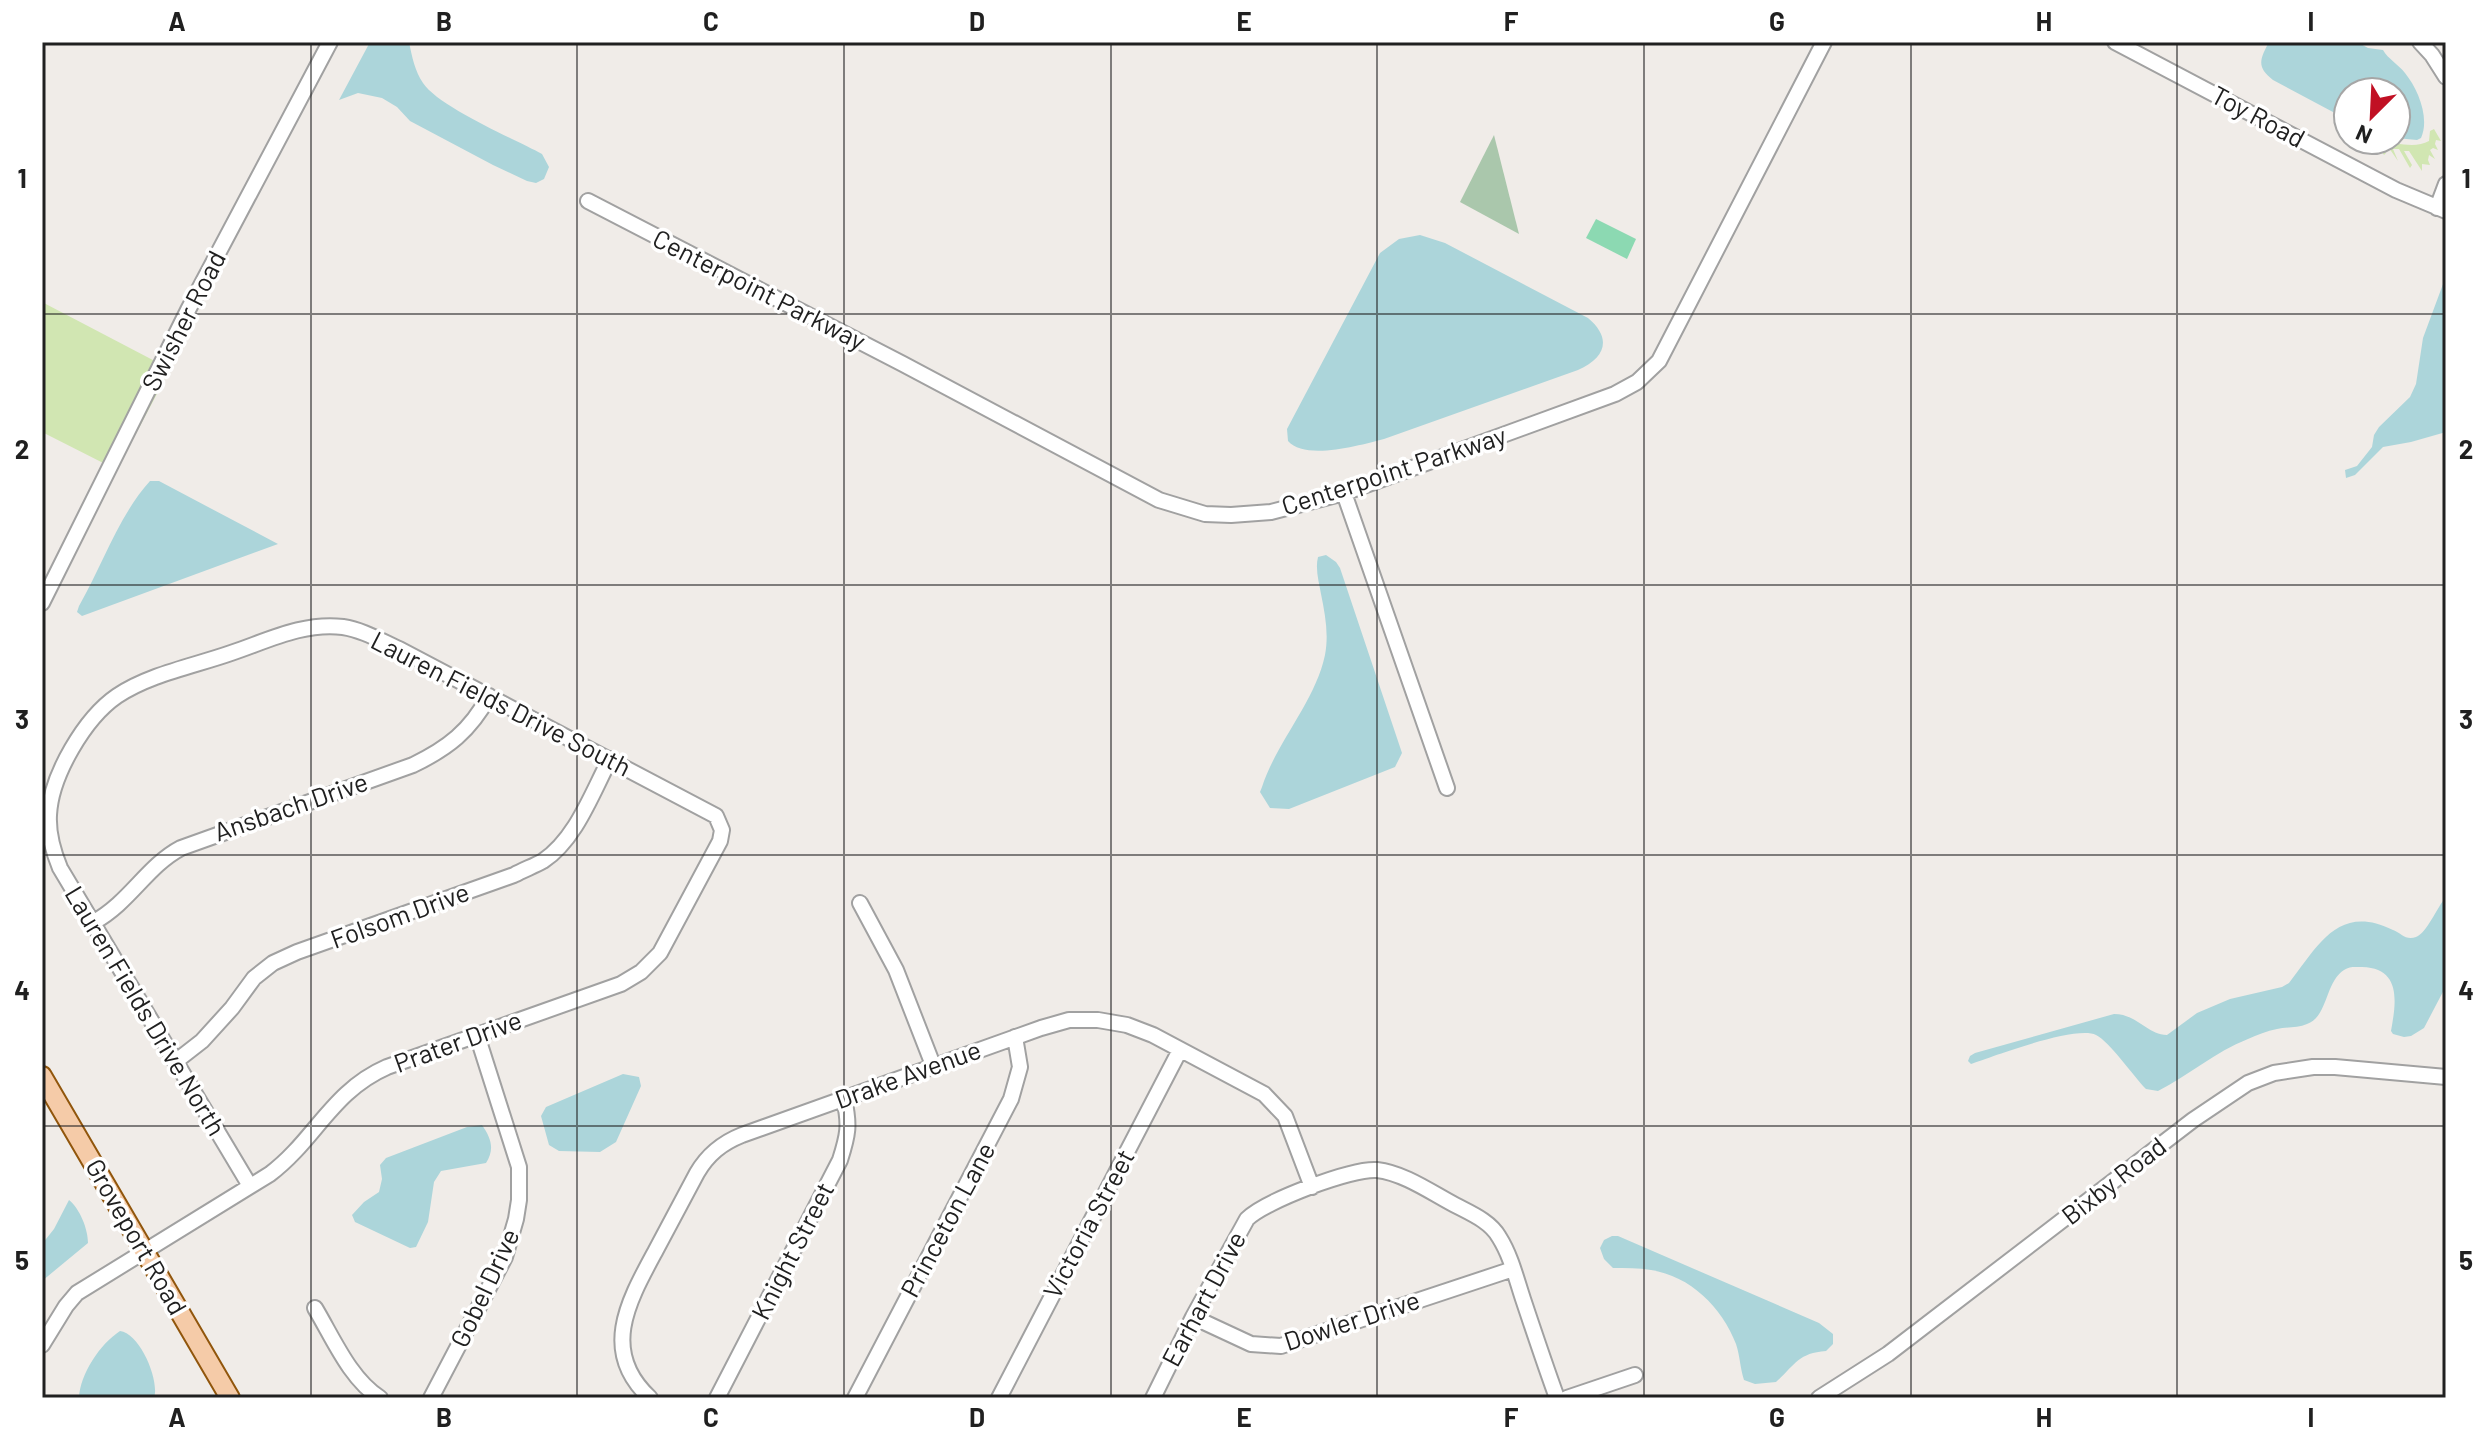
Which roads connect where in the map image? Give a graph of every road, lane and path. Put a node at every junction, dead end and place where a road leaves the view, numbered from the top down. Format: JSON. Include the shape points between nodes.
{"nodes":[{"id":1,"x":330,"y":42,"type":"edge"},
{"id":2,"x":1824,"y":42,"type":"edge"},
{"id":3,"x":2115,"y":42,"type":"edge"},
{"id":4,"x":2420,"y":42,"type":"edge"},
{"id":5,"x":2446,"y":77,"type":"edge"},
{"id":6,"x":2446,"y":184,"type":"edge"},
{"id":7,"x":588,"y":201,"type":"dead end"},
{"id":8,"x":2442,"y":209,"type":"edge"},
{"id":9,"x":1344,"y":493,"type":"junction"},
{"id":10,"x":42,"y":603,"type":"edge"},
{"id":11,"x":489,"y":696,"type":"junction"},
{"id":12,"x":106,"y":704,"type":"joint"},
{"id":13,"x":610,"y":759,"type":"junction"},
{"id":14,"x":1447,"y":788,"type":"dead end"},
{"id":15,"x":712,"y":812,"type":"joint"},
{"id":16,"x":860,"y":903,"type":"dead end"},
{"id":17,"x":94,"y":922,"type":"junction"},
{"id":18,"x":477,"y":1035,"type":"junction"},
{"id":19,"x":1015,"y":1037,"type":"junction"},
{"id":20,"x":1180,"y":1050,"type":"junction"},
{"id":21,"x":175,"y":1062,"type":"junction"},
{"id":22,"x":933,"y":1065,"type":"junction"},
{"id":23,"x":42,"y":1076,"type":"edge"},
{"id":24,"x":2446,"y":1077,"type":"edge"},
{"id":25,"x":844,"y":1099,"type":"junction"},
{"id":26,"x":250,"y":1186,"type":"junction"},
{"id":27,"x":1312,"y":1187,"type":"junction"},
{"id":28,"x":144,"y":1253,"type":"junction"},
{"id":29,"x":1513,"y":1269,"type":"junction"},
{"id":30,"x":315,"y":1308,"type":"dead end"},
{"id":31,"x":1193,"y":1317,"type":"junction"},
{"id":32,"x":42,"y":1345,"type":"edge"},
{"id":33,"x":1635,"y":1375,"type":"dead end"},
{"id":34,"x":230,"y":1398,"type":"edge"},
{"id":35,"x":380,"y":1398,"type":"edge"},
{"id":36,"x":431,"y":1398,"type":"edge"},
{"id":37,"x":650,"y":1398,"type":"edge"},
{"id":38,"x":717,"y":1398,"type":"edge"},
{"id":39,"x":855,"y":1398,"type":"edge"},
{"id":40,"x":999,"y":1398,"type":"edge"},
{"id":41,"x":1153,"y":1398,"type":"edge"},
{"id":42,"x":1557,"y":1398,"type":"edge"},
{"id":43,"x":1567,"y":1398,"type":"edge"},
{"id":44,"x":1819,"y":1398,"type":"edge"}],
"edges":[{"from":1,"to":10,"type":"street","name":"Swisher Road"},
{"from":2,"to":9,"type":"street","name":"Centerpoint Parkway","via":[[1659,361],[1637,382]]},
{"from":3,"to":8,"type":"street","name":"Toy Road","via":[[2396,190]]},
{"from":4,"to":5,"type":"street"},
{"from":6,"to":8,"type":"street"},
{"from":7,"to":9,"type":"street","name":"Centerpoint Parkway","via":[[1159,500],[1205,514],[1231,515],[1271,512]]},
{"from":9,"to":14,"type":"street"},
{"from":11,"to":12,"type":"street","name":"Lauren Fields Drive South","via":[[367,634],[320,626],[147,681]]},
{"from":11,"to":13,"type":"street","name":"Lauren Fields Drive South"},
{"from":11,"to":17,"type":"street","name":"Ansbach Drive","via":[[470,725],[442,750],[168,854],[121,904]]},
{"from":12,"to":17,"type":"street","name":"Lauren Fields Drive North","via":[[70,752],[48,813],[60,868]]},
{"from":13,"to":15,"type":"street","name":"Lauren Fields Drive South"},
{"from":13,"to":21,"type":"street","name":"Folsom Drive","via":[[579,819],[544,860],[273,963],[202,1041]]},
{"from":15,"to":18,"type":"street","name":"Prater Drive","via":[[721,825],[720,841],[660,953],[641,972],[621,984]]},
{"from":16,"to":22,"type":"street","via":[[896,970]]},
{"from":17,"to":21,"type":"street","name":"Lauren Fields Drive North"},
{"from":18,"to":26,"type":"street","name":"Prater Drive","via":[[358,1082],[294,1154]]},
{"from":18,"to":36,"type":"street","name":"Gobel Drive","via":[[519,1167],[519,1200],[505,1257]]},
{"from":19,"to":20,"type":"street","name":"Drake Avenue","via":[[1069,1020],[1098,1020],[1127,1025]]},
{"from":19,"to":22,"type":"street","name":"Drake Avenue"},
{"from":19,"to":39,"type":"street","name":"Princeton Lane","via":[[1020,1067],[1011,1099]]},
{"from":20,"to":27,"type":"street","name":"Drake Avenue","via":[[1276,1103]]},
{"from":20,"to":40,"type":"street","name":"Victoria Street"},
{"from":21,"to":26,"type":"street","name":"Lauren Fields Drive North"},
{"from":22,"to":25,"type":"street","name":"Drake Avenue"},
{"from":23,"to":28,"type":"main road","name":"Groveport Road"},
{"from":24,"to":44,"type":"street","name":"Bixby Road","via":[[2313,1067],[2248,1083],[1888,1354]]},
{"from":25,"to":37,"type":"street","name":"Drake Avenue","via":[[728,1141],[704,1160],[623,1320],[625,1359]]},
{"from":25,"to":38,"type":"street","name":"Knight Street","via":[[849,1121],[840,1160]]},
{"from":26,"to":28,"type":"street","name":"Prater Drive"},
{"from":27,"to":29,"type":"street","name":"Earhart Drive","via":[[1366,1171],[1393,1174],[1490,1226]]},
{"from":27,"to":31,"type":"street","name":"Earhart Drive","via":[[1247,1219]]},
{"from":28,"to":32,"type":"street","name":"Prater Drive","via":[[77,1293]]},
{"from":28,"to":34,"type":"main road","name":"Groveport Road"},
{"from":29,"to":31,"type":"street","name":"Dowler Drive","via":[[1281,1346],[1251,1344]]},
{"from":29,"to":42,"type":"street","name":"Earhart Drive"},
{"from":30,"to":35,"type":"street","via":[[347,1363]]},
{"from":31,"to":41,"type":"street","name":"Earhart Drive"},
{"from":33,"to":43,"type":"street"}]}
